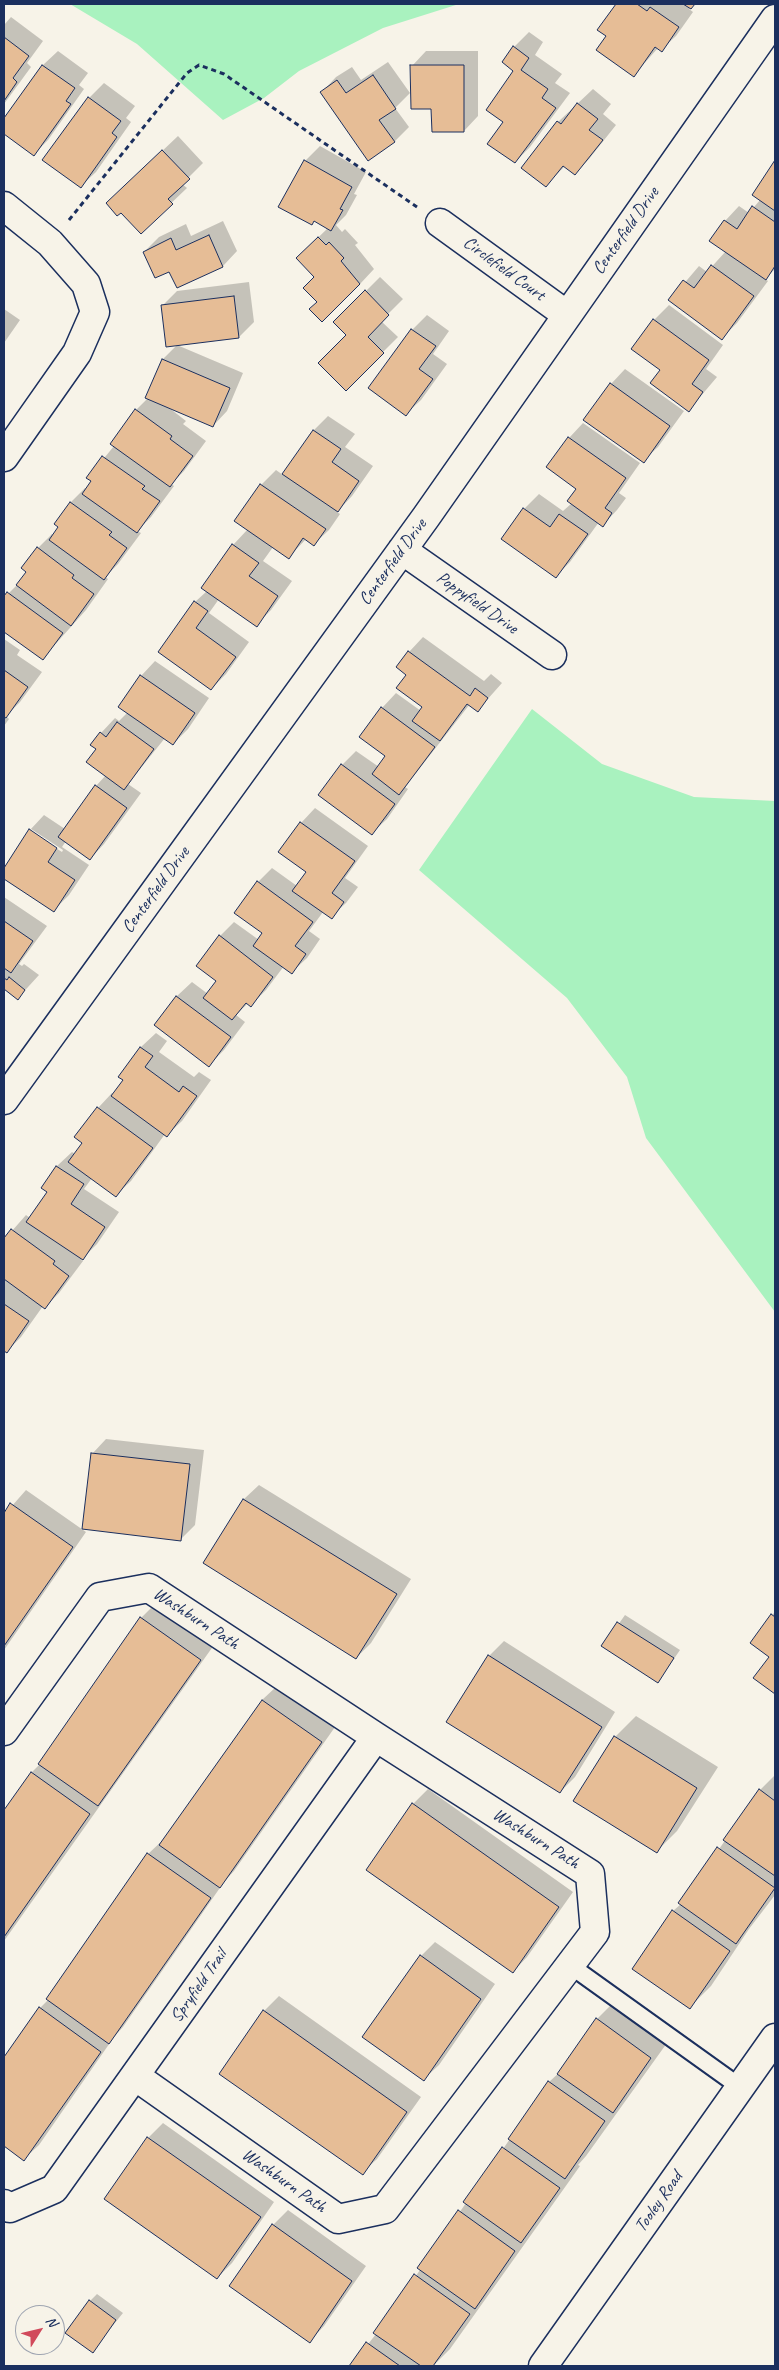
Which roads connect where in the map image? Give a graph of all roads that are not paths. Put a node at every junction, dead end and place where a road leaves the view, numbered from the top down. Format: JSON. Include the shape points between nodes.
{"nodes":[{"id":1,"x":775,"y":19,"type":"edge"},
{"id":2,"x":4,"y":206,"type":"edge"},
{"id":3,"x":440,"y":223,"type":"road end"},
{"id":4,"x":567,"y":315,"type":"junction"},
{"id":5,"x":4,"y":457,"type":"edge"},
{"id":6,"x":402,"y":550,"type":"junction"},
{"id":7,"x":552,"y":655,"type":"dead end"},
{"id":8,"x":4,"y":1100,"type":"edge"},
{"id":9,"x":4,"y":1731,"type":"edge"},
{"id":10,"x":376,"y":1737,"type":"junction"},
{"id":11,"x":571,"y":1966,"type":"junction"},
{"id":12,"x":775,"y":2038,"type":"edge"},
{"id":13,"x":135,"y":2076,"type":"junction"},
{"id":14,"x":740,"y":2087,"type":"junction"},
{"id":15,"x":4,"y":2204,"type":"edge"},
{"id":16,"x":543,"y":2366,"type":"edge"}],
"edges":[{"from":1,"to":4,"type":"street","name":"Centerfield Drive"},
{"from":2,"to":5,"type":"street","via":[[50,243],[86,284],[95,312],[77,353]]},
{"from":3,"to":4,"type":"street","name":"Circlefield Court"},
{"from":4,"to":6,"type":"street","name":"Centerfield Drive"},
{"from":6,"to":7,"type":"street","name":"Poppyfield Drive"},
{"from":6,"to":8,"type":"street","name":"Centerfield Drive"},
{"from":9,"to":10,"type":"street","name":"Washburn Path","via":[[100,1597],[150,1588]]},
{"from":10,"to":11,"type":"street","name":"Washburn Path","via":[[590,1874],[595,1932]]},
{"from":10,"to":13,"type":"street","name":"Spryfield Trail"},
{"from":11,"to":13,"type":"street","name":"Washburn Path","via":[[385,2209],[338,2219]]},
{"from":11,"to":14,"type":"lane"},
{"from":12,"to":14,"type":"street","name":"Tooley Road"},
{"from":13,"to":15,"type":"street","name":"Spryfield Trail","via":[[54,2190],[10,2208]]},
{"from":14,"to":16,"type":"street","name":"Tooley Road"}]}
